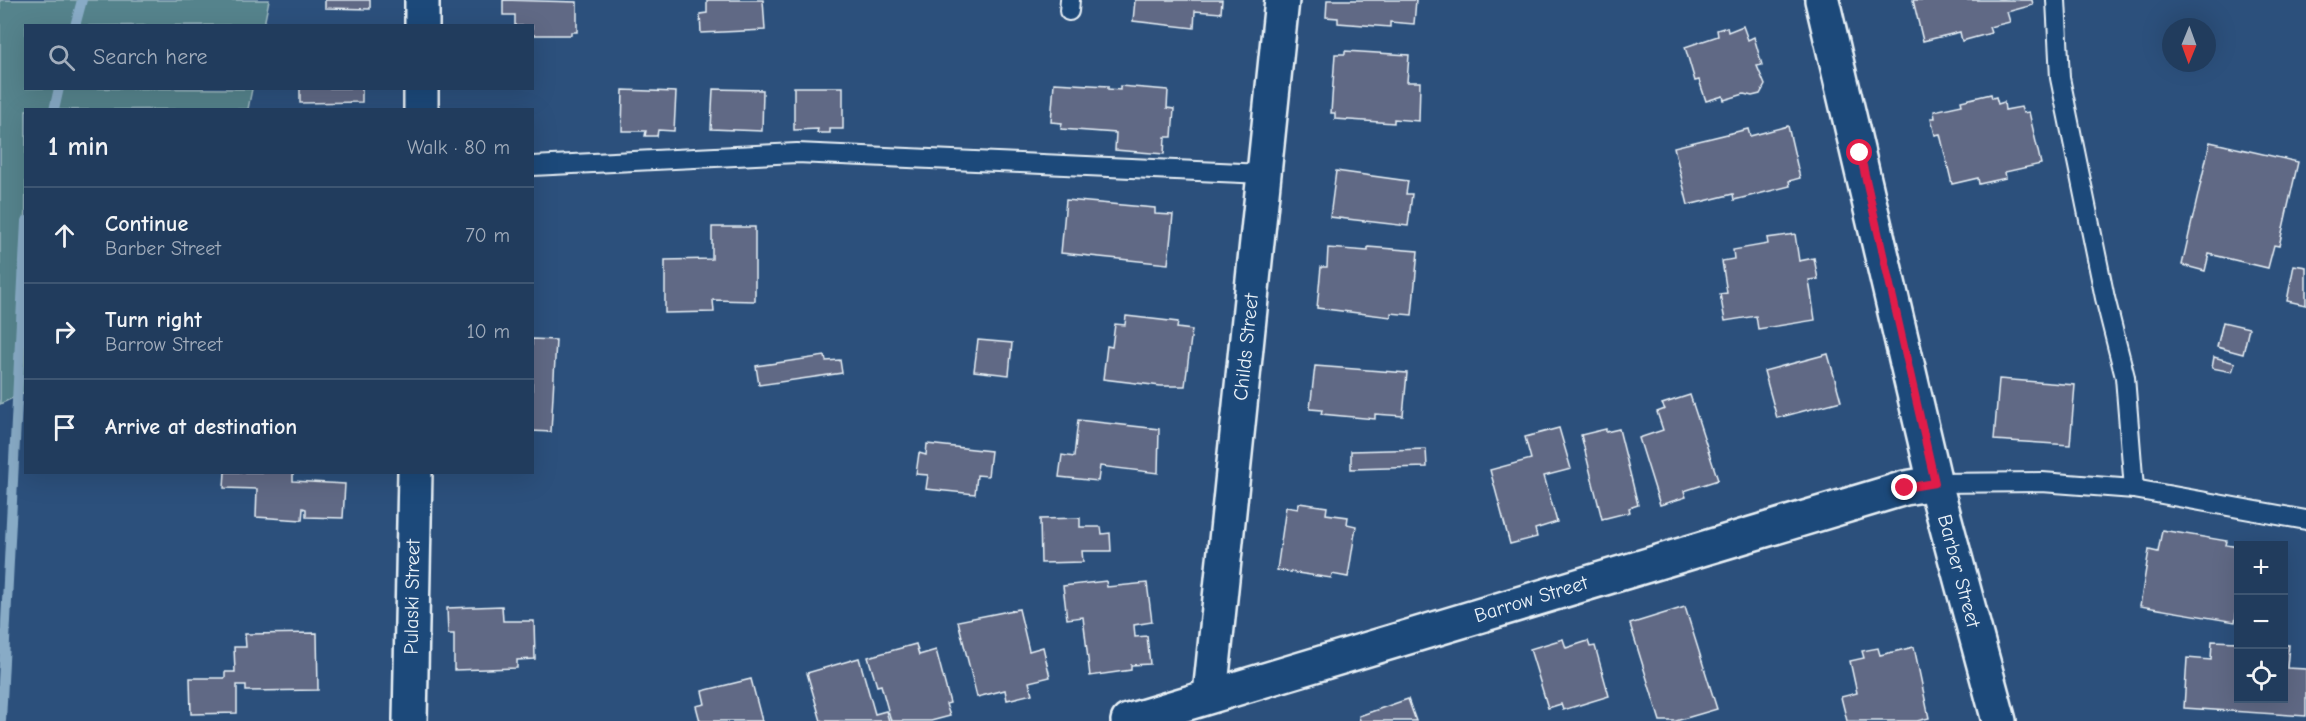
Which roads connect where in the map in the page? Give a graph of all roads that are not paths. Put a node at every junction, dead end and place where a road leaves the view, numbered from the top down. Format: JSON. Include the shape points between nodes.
{"nodes":[{"id":1,"x":422,"y":0,"type":"edge"},
{"id":2,"x":1282,"y":0,"type":"edge"},
{"id":3,"x":1822,"y":0,"type":"edge"},
{"id":4,"x":2056,"y":0,"type":"edge"},
{"id":5,"x":422,"y":24,"type":"edge"},
{"id":6,"x":421,"y":90,"type":"edge"},
{"id":7,"x":421,"y":108,"type":"edge"},
{"id":8,"x":534,"y":166,"type":"edge"},
{"id":9,"x":1264,"y":174,"type":"junction"},
{"id":10,"x":415,"y":474,"type":"edge"},
{"id":11,"x":1935,"y":483,"type":"junction"},
{"id":12,"x":2134,"y":489,"type":"junction"},
{"id":13,"x":2306,"y":520,"type":"edge"},
{"id":14,"x":1210,"y":695,"type":"junction"},
{"id":15,"x":410,"y":721,"type":"edge"},
{"id":16,"x":1128,"y":721,"type":"edge"},
{"id":17,"x":1999,"y":721,"type":"edge"}],
"edges":[{"from":1,"to":5,"type":"street"},
{"from":2,"to":9,"type":"street","name":"Childs Street"},
{"from":3,"to":11,"type":"street","name":"Barber Street"},
{"from":4,"to":12,"type":"lane","via":[[2061,78],[2105,298],[2125,377]]},
{"from":6,"to":7,"type":"street"},
{"from":8,"to":9,"type":"lane","via":[[797,153]]},
{"from":9,"to":14,"type":"street","name":"Childs Street"},
{"from":10,"to":15,"type":"street","name":"Pulaski Street"},
{"from":11,"to":12,"type":"lane","via":[[2042,482]]},
{"from":11,"to":14,"type":"street","name":"Barrow Street","via":[[1905,488]]},
{"from":11,"to":17,"type":"street","name":"Barber Street"},
{"from":12,"to":13,"type":"lane"},
{"from":14,"to":16,"type":"street","name":"Barrow Street"}]}
